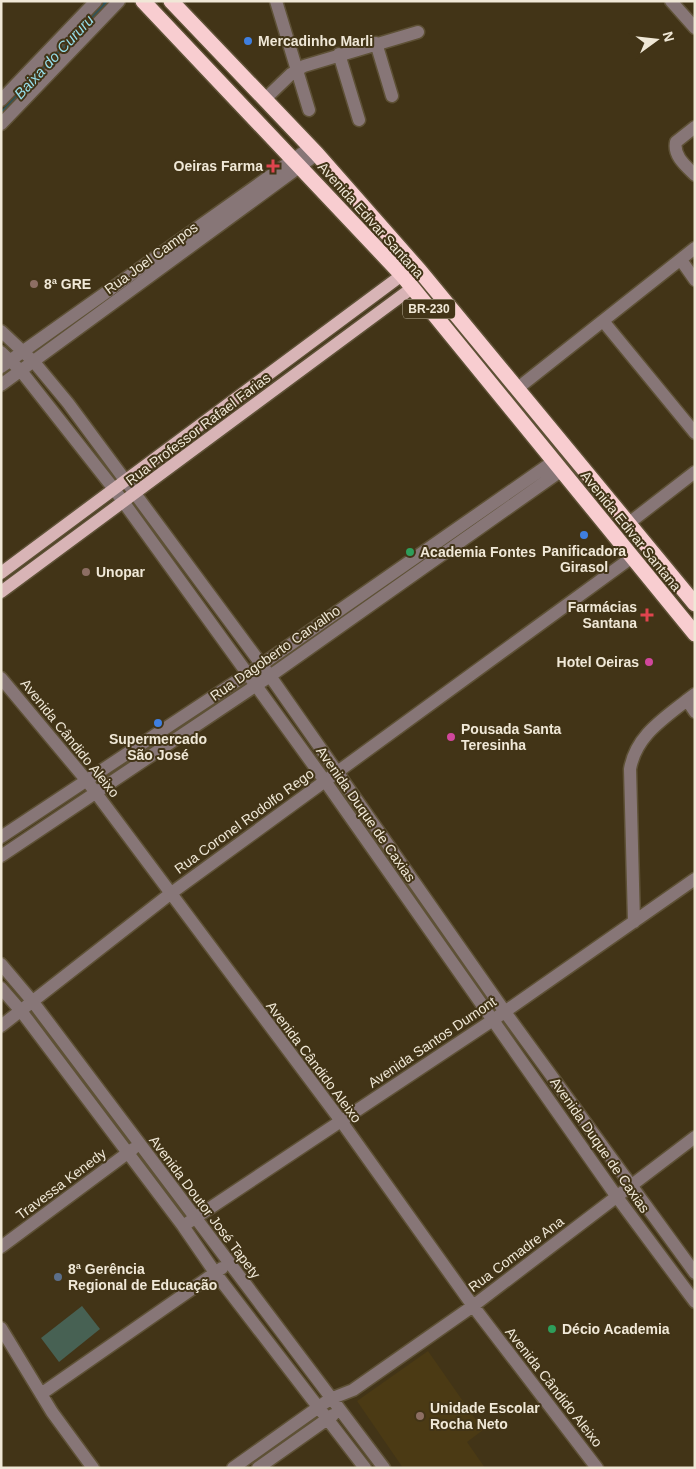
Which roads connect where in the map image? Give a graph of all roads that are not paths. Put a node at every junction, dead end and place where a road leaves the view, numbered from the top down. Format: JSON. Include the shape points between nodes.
{"nodes":[{"id":1,"x":96,"y":1,"type":"edge"},
{"id":2,"x":119,"y":1,"type":"edge"},
{"id":3,"x":143,"y":1,"type":"edge"},
{"id":4,"x":171,"y":1,"type":"edge"},
{"id":5,"x":276,"y":1,"type":"edge"},
{"id":6,"x":671,"y":1,"type":"edge"},
{"id":7,"x":695,"y":28,"type":"edge"},
{"id":8,"x":418,"y":32,"type":"dead end"},
{"id":9,"x":376,"y":43,"type":"junction"},
{"id":10,"x":339,"y":54,"type":"junction"},
{"id":11,"x":297,"y":70,"type":"junction"},
{"id":12,"x":392,"y":96,"type":"dead end"},
{"id":13,"x":265,"y":99,"type":"junction"},
{"id":14,"x":1,"y":100,"type":"edge"},
{"id":15,"x":309,"y":110,"type":"dead end"},
{"id":16,"x":359,"y":120,"type":"dead end"},
{"id":17,"x":1,"y":124,"type":"edge"},
{"id":18,"x":695,"y":127,"type":"edge"},
{"id":19,"x":314,"y":151,"type":"junction"},
{"id":20,"x":297,"y":163,"type":"junction"},
{"id":21,"x":695,"y":175,"type":"edge"},
{"id":22,"x":695,"y":248,"type":"edge"},
{"id":23,"x":681,"y":260,"type":"junction"},
{"id":24,"x":402,"y":276,"type":"junction"},
{"id":25,"x":695,"y":280,"type":"edge"},
{"id":26,"x":412,"y":288,"type":"junction"},
{"id":27,"x":603,"y":321,"type":"junction"},
{"id":28,"x":1,"y":330,"type":"edge"},
{"id":29,"x":24,"y":352,"type":"junction"},
{"id":30,"x":4,"y":360,"type":"edge"},
{"id":31,"x":34,"y":362,"type":"junction"},
{"id":32,"x":20,"y":371,"type":"junction"},
{"id":33,"x":1,"y":384,"type":"edge"},
{"id":34,"x":518,"y":388,"type":"junction"},
{"id":35,"x":695,"y":433,"type":"edge"},
{"id":36,"x":558,"y":466,"type":"junction"},
{"id":37,"x":695,"y":472,"type":"edge"},
{"id":38,"x":125,"y":480,"type":"junction"},
{"id":39,"x":114,"y":489,"type":"junction"},
{"id":40,"x":135,"y":494,"type":"junction"},
{"id":41,"x":123,"y":503,"type":"junction"},
{"id":42,"x":629,"y":523,"type":"junction"},
{"id":43,"x":631,"y":558,"type":"junction"},
{"id":44,"x":1,"y":573,"type":"edge"},
{"id":45,"x":1,"y":592,"type":"edge"},
{"id":46,"x":695,"y":604,"type":"edge"},
{"id":47,"x":692,"y":624,"type":"edge"},
{"id":48,"x":261,"y":665,"type":"junction"},
{"id":49,"x":246,"y":674,"type":"junction"},
{"id":50,"x":270,"y":676,"type":"junction"},
{"id":51,"x":1,"y":678,"type":"edge"},
{"id":52,"x":256,"y":686,"type":"junction"},
{"id":53,"x":691,"y":697,"type":"edge"},
{"id":54,"x":695,"y":712,"type":"edge"},
{"id":55,"x":337,"y":771,"type":"junction"},
{"id":56,"x":87,"y":781,"type":"junction"},
{"id":57,"x":325,"y":781,"type":"junction"},
{"id":58,"x":95,"y":792,"type":"junction"},
{"id":59,"x":1,"y":837,"type":"edge"},
{"id":60,"x":1,"y":856,"type":"edge"},
{"id":61,"x":695,"y":879,"type":"edge"},
{"id":62,"x":170,"y":894,"type":"junction"},
{"id":63,"x":634,"y":922,"type":"junction"},
{"id":64,"x":1,"y":964,"type":"edge"},
{"id":65,"x":1,"y":988,"type":"edge"},
{"id":66,"x":33,"y":1002,"type":"junction"},
{"id":67,"x":21,"y":1011,"type":"junction"},
{"id":68,"x":506,"y":1012,"type":"junction"},
{"id":69,"x":493,"y":1020,"type":"junction"},
{"id":70,"x":1,"y":1026,"type":"edge"},
{"id":71,"x":341,"y":1121,"type":"junction"},
{"id":72,"x":695,"y":1137,"type":"edge"},
{"id":73,"x":139,"y":1144,"type":"junction"},
{"id":74,"x":128,"y":1153,"type":"junction"},
{"id":75,"x":631,"y":1186,"type":"junction"},
{"id":76,"x":617,"y":1196,"type":"junction"},
{"id":77,"x":195,"y":1217,"type":"junction"},
{"id":78,"x":183,"y":1226,"type":"junction"},
{"id":79,"x":1,"y":1247,"type":"edge"},
{"id":80,"x":228,"y":1264,"type":"junction"},
{"id":81,"x":695,"y":1273,"type":"edge"},
{"id":82,"x":216,"y":1274,"type":"junction"},
{"id":83,"x":695,"y":1302,"type":"edge"},
{"id":84,"x":473,"y":1306,"type":"junction"},
{"id":85,"x":1,"y":1328,"type":"edge"},
{"id":86,"x":5,"y":1344,"type":"edge"},
{"id":87,"x":353,"y":1390,"type":"junction"},
{"id":88,"x":41,"y":1394,"type":"junction"},
{"id":89,"x":330,"y":1399,"type":"junction"},
{"id":90,"x":319,"y":1408,"type":"junction"},
{"id":91,"x":339,"y":1410,"type":"junction"},
{"id":92,"x":328,"y":1419,"type":"junction"},
{"id":93,"x":93,"y":1468,"type":"edge"},
{"id":94,"x":233,"y":1468,"type":"edge"},
{"id":95,"x":258,"y":1468,"type":"edge"},
{"id":96,"x":365,"y":1468,"type":"edge"},
{"id":97,"x":384,"y":1468,"type":"edge"},
{"id":98,"x":598,"y":1468,"type":"edge"}],
"edges":[{"from":1,"to":14,"type":"street"},
{"from":2,"to":17,"type":"street"},
{"from":3,"to":20,"type":"highway","name":"Avenida Edivar Santana","number":"BR-230"},
{"from":4,"to":13,"type":"highway","name":"Avenida Edivar Santana","number":"BR-230"},
{"from":5,"to":11,"type":"street"},
{"from":6,"to":7,"type":"street"},
{"from":8,"to":9,"type":"street"},
{"from":9,"to":10,"type":"street"},
{"from":9,"to":12,"type":"street"},
{"from":10,"to":11,"type":"street"},
{"from":10,"to":16,"type":"street"},
{"from":11,"to":13,"type":"street"},
{"from":11,"to":15,"type":"street"},
{"from":13,"to":19,"type":"highway","name":"Avenida Edivar Santana","number":"BR-230"},
{"from":18,"to":21,"type":"street","via":[[676,142],[675,147],[678,156]]},
{"from":19,"to":20,"type":"street","name":"Rua Joel Campos"},
{"from":19,"to":34,"type":"highway","name":"Avenida Edivar Santana","number":"BR-230"},
{"from":20,"to":24,"type":"highway","name":"Avenida Edivar Santana","number":"BR-230"},
{"from":20,"to":29,"type":"street","name":"Rua Joel Campos"},
{"from":20,"to":31,"type":"street","name":"Rua Joel Campos"},
{"from":22,"to":23,"type":"street"},
{"from":23,"to":25,"type":"street"},
{"from":23,"to":27,"type":"street"},
{"from":24,"to":26,"type":"highway","name":"Avenida Edivar Santana","number":"BR-230"},
{"from":24,"to":38,"type":"main road","name":"Rua Professor Rafael Farias"},
{"from":26,"to":36,"type":"highway","name":"Avenida Edivar Santana","number":"BR-230"},
{"from":26,"to":40,"type":"main road","name":"Rua Professor Rafael Farias"},
{"from":27,"to":34,"type":"street"},
{"from":27,"to":35,"type":"street"},
{"from":28,"to":29,"type":"street","name":"Avenida Duque de Caxias"},
{"from":29,"to":30,"type":"street","name":"Rua Joel Campos"},
{"from":29,"to":31,"type":"street","name":"Avenida Duque de Caxias"},
{"from":30,"to":32,"type":"street","name":"Avenida Duque de Caxias"},
{"from":31,"to":32,"type":"street","name":"Rua Joel Campos"},
{"from":31,"to":38,"type":"street","name":"Avenida Duque de Caxias"},
{"from":32,"to":33,"type":"street","name":"Rua Joel Campos"},
{"from":32,"to":39,"type":"street","name":"Avenida Duque de Caxias"},
{"from":34,"to":42,"type":"highway","name":"Avenida Edivar Santana","number":"BR-230"},
{"from":36,"to":43,"type":"highway","name":"Avenida Edivar Santana","number":"BR-230"},
{"from":36,"to":48,"type":"street","name":"Rua Dagoberto Carvalho"},
{"from":36,"to":50,"type":"street","name":"Rua Dagoberto Carvalho"},
{"from":37,"to":42,"type":"street"},
{"from":38,"to":39,"type":"main road","name":"Rua Professor Rafael Farias"},
{"from":38,"to":40,"type":"street","name":"Avenida Duque de Caxias"},
{"from":39,"to":41,"type":"street","name":"Avenida Duque de Caxias"},
{"from":39,"to":44,"type":"main road","name":"Rua Professor Rafael Farias"},
{"from":40,"to":41,"type":"main road","name":"Rua Professor Rafael Farias"},
{"from":40,"to":48,"type":"street","name":"Avenida Duque de Caxias"},
{"from":41,"to":45,"type":"main road","name":"Rua Professor Rafael Farias"},
{"from":41,"to":49,"type":"street","name":"Avenida Duque de Caxias"},
{"from":42,"to":46,"type":"highway","name":"Avenida Edivar Santana","number":"BR-230"},
{"from":43,"to":47,"type":"highway","name":"Avenida Edivar Santana","number":"BR-230"},
{"from":43,"to":55,"type":"street","name":"Rua Coronel Rodolfo Rego"},
{"from":48,"to":49,"type":"street","name":"Rua Dagoberto Carvalho"},
{"from":48,"to":50,"type":"street","name":"Avenida Duque de Caxias"},
{"from":49,"to":52,"type":"street","name":"Avenida Duque de Caxias"},
{"from":49,"to":56,"type":"street","name":"Rua Dagoberto Carvalho"},
{"from":50,"to":52,"type":"street","name":"Rua Dagoberto Carvalho"},
{"from":50,"to":55,"type":"street","name":"Avenida Duque de Caxias"},
{"from":51,"to":56,"type":"street","name":"Avenida Cândido Aleixo"},
{"from":52,"to":57,"type":"street","name":"Avenida Duque de Caxias"},
{"from":52,"to":58,"type":"street","name":"Rua Dagoberto Carvalho"},
{"from":53,"to":54,"type":"street"},
{"from":53,"to":63,"type":"street","via":[[643,737],[632,756]]},
{"from":55,"to":57,"type":"street","name":"Rua Coronel Rodolfo Rego"},
{"from":55,"to":68,"type":"street","name":"Avenida Duque de Caxias"},
{"from":56,"to":58,"type":"street","name":"Avenida Cândido Aleixo"},
{"from":56,"to":59,"type":"street","name":"Rua Dagoberto Carvalho"},
{"from":57,"to":62,"type":"street","name":"Rua Coronel Rodolfo Rego"},
{"from":57,"to":69,"type":"street","name":"Avenida Duque de Caxias"},
{"from":58,"to":60,"type":"street","name":"Rua Dagoberto Carvalho"},
{"from":58,"to":62,"type":"street","name":"Avenida Cândido Aleixo"},
{"from":61,"to":63,"type":"street","name":"Avenida Santos Dumont"},
{"from":62,"to":66,"type":"street","name":"Rua Coronel Rodolfo Rego"},
{"from":62,"to":71,"type":"street","name":"Avenida Cândido Aleixo"},
{"from":63,"to":68,"type":"street","name":"Avenida Santos Dumont"},
{"from":64,"to":66,"type":"street","name":"Avenida Doutor José Tapety"},
{"from":65,"to":67,"type":"street","name":"Avenida Doutor José Tapety"},
{"from":66,"to":67,"type":"street","name":"Rua Coronel Rodolfo Rego"},
{"from":66,"to":73,"type":"street","name":"Avenida Doutor José Tapety"},
{"from":67,"to":70,"type":"street","name":"Rua Coronel Rodolfo Rego"},
{"from":67,"to":74,"type":"street","name":"Avenida Doutor José Tapety"},
{"from":68,"to":69,"type":"street","name":"Avenida Santos Dumont"},
{"from":68,"to":75,"type":"street","name":"Avenida Duque de Caxias"},
{"from":69,"to":71,"type":"street","name":"Avenida Santos Dumont"},
{"from":69,"to":76,"type":"street","name":"Avenida Duque de Caxias"},
{"from":71,"to":77,"type":"street","name":"Avenida Santos Dumont"},
{"from":71,"to":84,"type":"street","name":"Avenida Cândido Aleixo"},
{"from":72,"to":75,"type":"street","name":"Rua Comadre Ana"},
{"from":73,"to":74,"type":"street","name":"Travessa Kenedy"},
{"from":73,"to":77,"type":"street","name":"Avenida Doutor José Tapety"},
{"from":74,"to":78,"type":"street","name":"Avenida Doutor José Tapety"},
{"from":74,"to":79,"type":"street","name":"Travessa Kenedy"},
{"from":75,"to":76,"type":"street","name":"Rua Comadre Ana"},
{"from":75,"to":81,"type":"street","name":"Avenida Duque de Caxias"},
{"from":76,"to":83,"type":"street","name":"Avenida Duque de Caxias"},
{"from":76,"to":84,"type":"street","name":"Rua Comadre Ana"},
{"from":77,"to":78,"type":"street","name":"Avenida Santos Dumont"},
{"from":77,"to":80,"type":"street","name":"Avenida Doutor José Tapety"},
{"from":78,"to":82,"type":"street","name":"Avenida Doutor José Tapety"},
{"from":80,"to":82,"type":"street"},
{"from":80,"to":89,"type":"street","name":"Avenida Doutor José Tapety"},
{"from":82,"to":88,"type":"street"},
{"from":82,"to":90,"type":"street","name":"Avenida Doutor José Tapety"},
{"from":84,"to":87,"type":"street","name":"Rua Comadre Ana"},
{"from":84,"to":98,"type":"street","name":"Avenida Cândido Aleixo"},
{"from":85,"to":86,"type":"street"},
{"from":86,"to":88,"type":"street"},
{"from":87,"to":89,"type":"street","name":"Rua Comadre Ana"},
{"from":87,"to":91,"type":"street","name":"Rua Comadre Ana"},
{"from":88,"to":93,"type":"street"},
{"from":89,"to":90,"type":"street","name":"Rua Comadre Ana"},
{"from":89,"to":91,"type":"street","name":"Avenida Doutor José Tapety"},
{"from":90,"to":92,"type":"street","name":"Avenida Doutor José Tapety"},
{"from":90,"to":94,"type":"street","name":"Rua Comadre Ana"},
{"from":91,"to":92,"type":"street","name":"Rua Comadre Ana"},
{"from":91,"to":97,"type":"street","name":"Avenida Doutor José Tapety"},
{"from":92,"to":95,"type":"street","name":"Rua Comadre Ana"},
{"from":92,"to":96,"type":"street","name":"Avenida Doutor José Tapety"}]}
